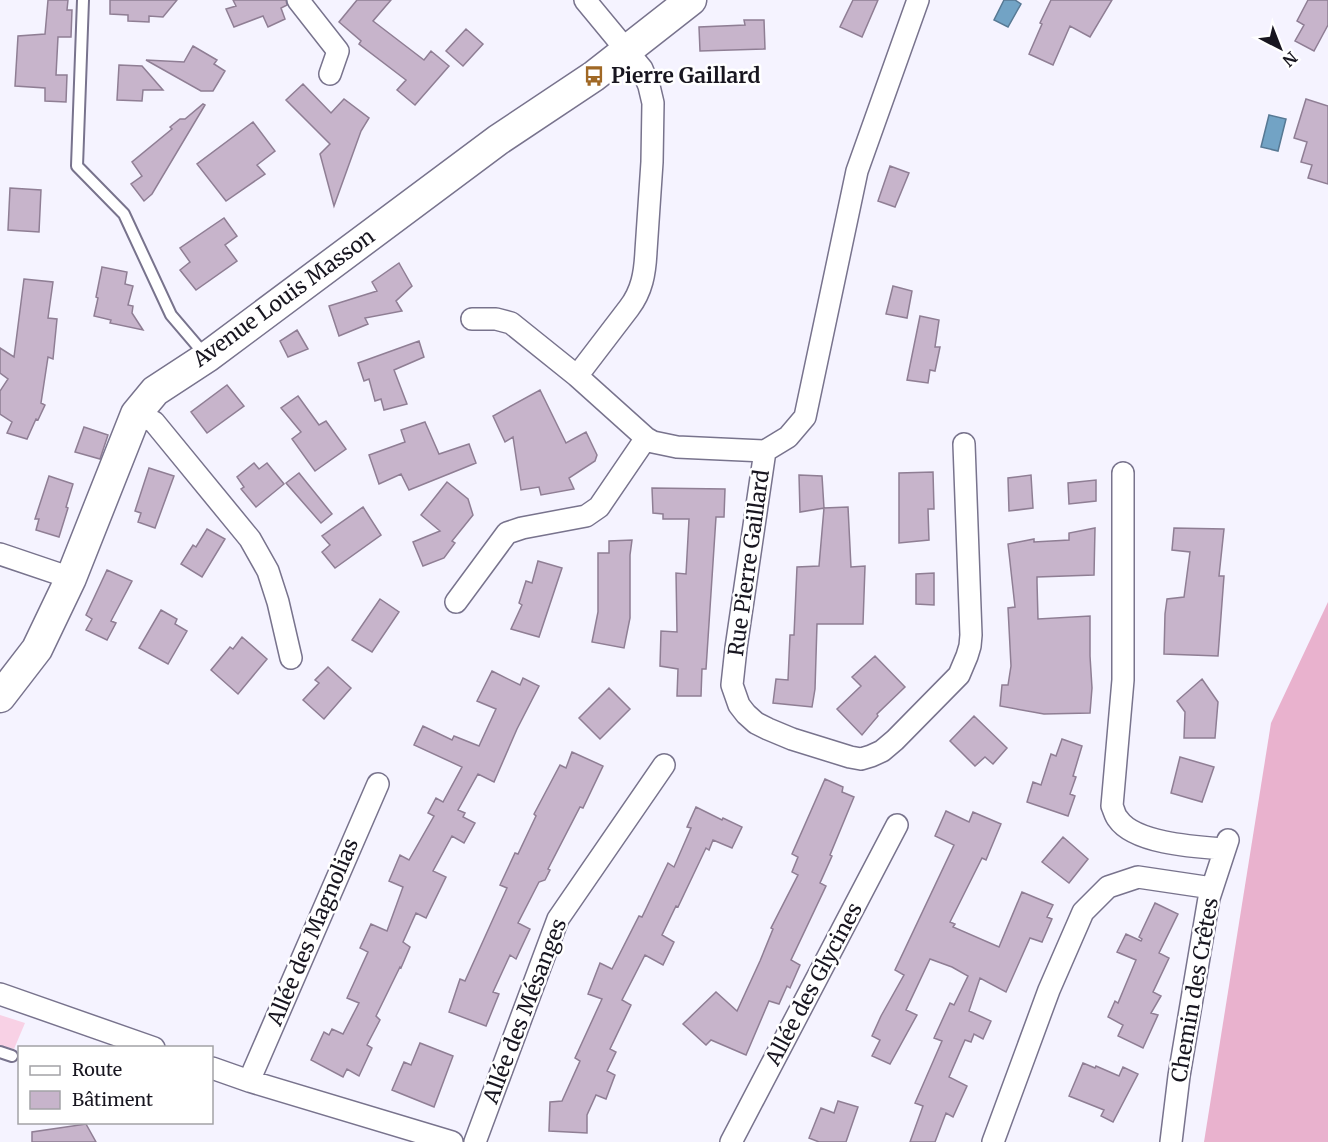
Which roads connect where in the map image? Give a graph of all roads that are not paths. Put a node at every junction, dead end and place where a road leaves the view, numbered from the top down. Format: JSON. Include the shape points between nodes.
{"nodes":[{"id":1,"x":83,"y":0,"type":"edge"},
{"id":2,"x":298,"y":0,"type":"edge"},
{"id":3,"x":585,"y":0,"type":"edge"},
{"id":4,"x":691,"y":0,"type":"edge"},
{"id":5,"x":918,"y":0,"type":"edge"},
{"id":6,"x":626,"y":51,"type":"junction"},
{"id":7,"x":330,"y":74,"type":"dead end"},
{"id":8,"x":472,"y":319,"type":"dead end"},
{"id":9,"x":207,"y":357,"type":"junction"},
{"id":10,"x":577,"y":375,"type":"junction"},
{"id":11,"x":136,"y":414,"type":"junction"},
{"id":12,"x":646,"y":438,"type":"junction"},
{"id":13,"x":964,"y":444,"type":"dead end"},
{"id":14,"x":765,"y":451,"type":"junction"},
{"id":15,"x":1123,"y":473,"type":"dead end"},
{"id":16,"x":0,"y":554,"type":"edge"},
{"id":17,"x":71,"y":578,"type":"junction"},
{"id":18,"x":456,"y":602,"type":"dead end"},
{"id":19,"x":291,"y":657,"type":"dead end"},
{"id":20,"x":0,"y":697,"type":"edge"},
{"id":21,"x":664,"y":765,"type":"dead end"},
{"id":22,"x":378,"y":784,"type":"dead end"},
{"id":23,"x":897,"y":825,"type":"dead end"},
{"id":24,"x":1212,"y":888,"type":"junction"},
{"id":25,"x":0,"y":994,"type":"edge"},
{"id":26,"x":150,"y":1046,"type":"edge"},
{"id":27,"x":0,"y":1052,"type":"edge"},
{"id":28,"x":12,"y":1056,"type":"dead end"},
{"id":29,"x":213,"y":1068,"type":"edge"},
{"id":30,"x":249,"y":1081,"type":"junction"},
{"id":31,"x":452,"y":1142,"type":"edge"},
{"id":32,"x":475,"y":1142,"type":"edge"},
{"id":33,"x":731,"y":1142,"type":"edge"},
{"id":34,"x":993,"y":1142,"type":"edge"},
{"id":35,"x":1171,"y":1142,"type":"edge"}],
"edges":[{"from":1,"to":9,"type":"lane","via":[[77,166],[124,214],[171,315]]},
{"from":2,"to":7,"type":"street","via":[[338,51]]},
{"from":3,"to":6,"type":"street"},
{"from":4,"to":6,"type":"street","name":"Avenue Louis Masson"},
{"from":5,"to":14,"type":"street","via":[[857,171],[805,417],[788,436]]},
{"from":6,"to":9,"type":"street","name":"Avenue Louis Masson","via":[[498,140]]},
{"from":6,"to":10,"type":"street","via":[[642,69],[653,102],[645,272],[637,298]]},
{"from":8,"to":10,"type":"street","name":"Rue Pierre Gaillard","via":[[511,322]]},
{"from":9,"to":11,"type":"street","name":"Avenue Louis Masson","via":[[155,391]]},
{"from":10,"to":12,"type":"street","name":"Rue Pierre Gaillard"},
{"from":11,"to":17,"type":"street","name":"Avenue Louis Masson"},
{"from":11,"to":19,"type":"street","via":[[154,423],[250,539],[268,571]]},
{"from":12,"to":14,"type":"street","name":"Rue Pierre Gaillard","via":[[677,447]]},
{"from":12,"to":18,"type":"street","via":[[599,507],[586,516],[507,533]]},
{"from":13,"to":14,"type":"street","name":"Rue Pierre Gaillard","via":[[968,656],[959,675],[895,740],[882,751],[861,759],[756,723],[735,696],[732,685],[736,648]]},
{"from":15,"to":24,"type":"street","name":"Chemin des Crêtes","via":[[1123,680],[1112,806],[1123,824],[1144,836],[1180,846],[1227,845]]},
{"from":16,"to":17,"type":"street"},
{"from":17,"to":20,"type":"street","name":"Avenue Louis Masson","via":[[37,649]]},
{"from":21,"to":32,"type":"street","name":"Allée des Mésanges","via":[[558,919]]},
{"from":22,"to":30,"type":"street","name":"Allée des Magnolias"},
{"from":23,"to":33,"type":"street","name":"Allée des Glycines"},
{"from":24,"to":34,"type":"street","via":[[1138,877],[1108,887],[1083,912],[1049,990]]},
{"from":24,"to":35,"type":"street","name":"Chemin des Crêtes"},
{"from":25,"to":26,"type":"street"},
{"from":27,"to":28,"type":"lane"},
{"from":29,"to":30,"type":"street"},
{"from":30,"to":31,"type":"street"}]}
